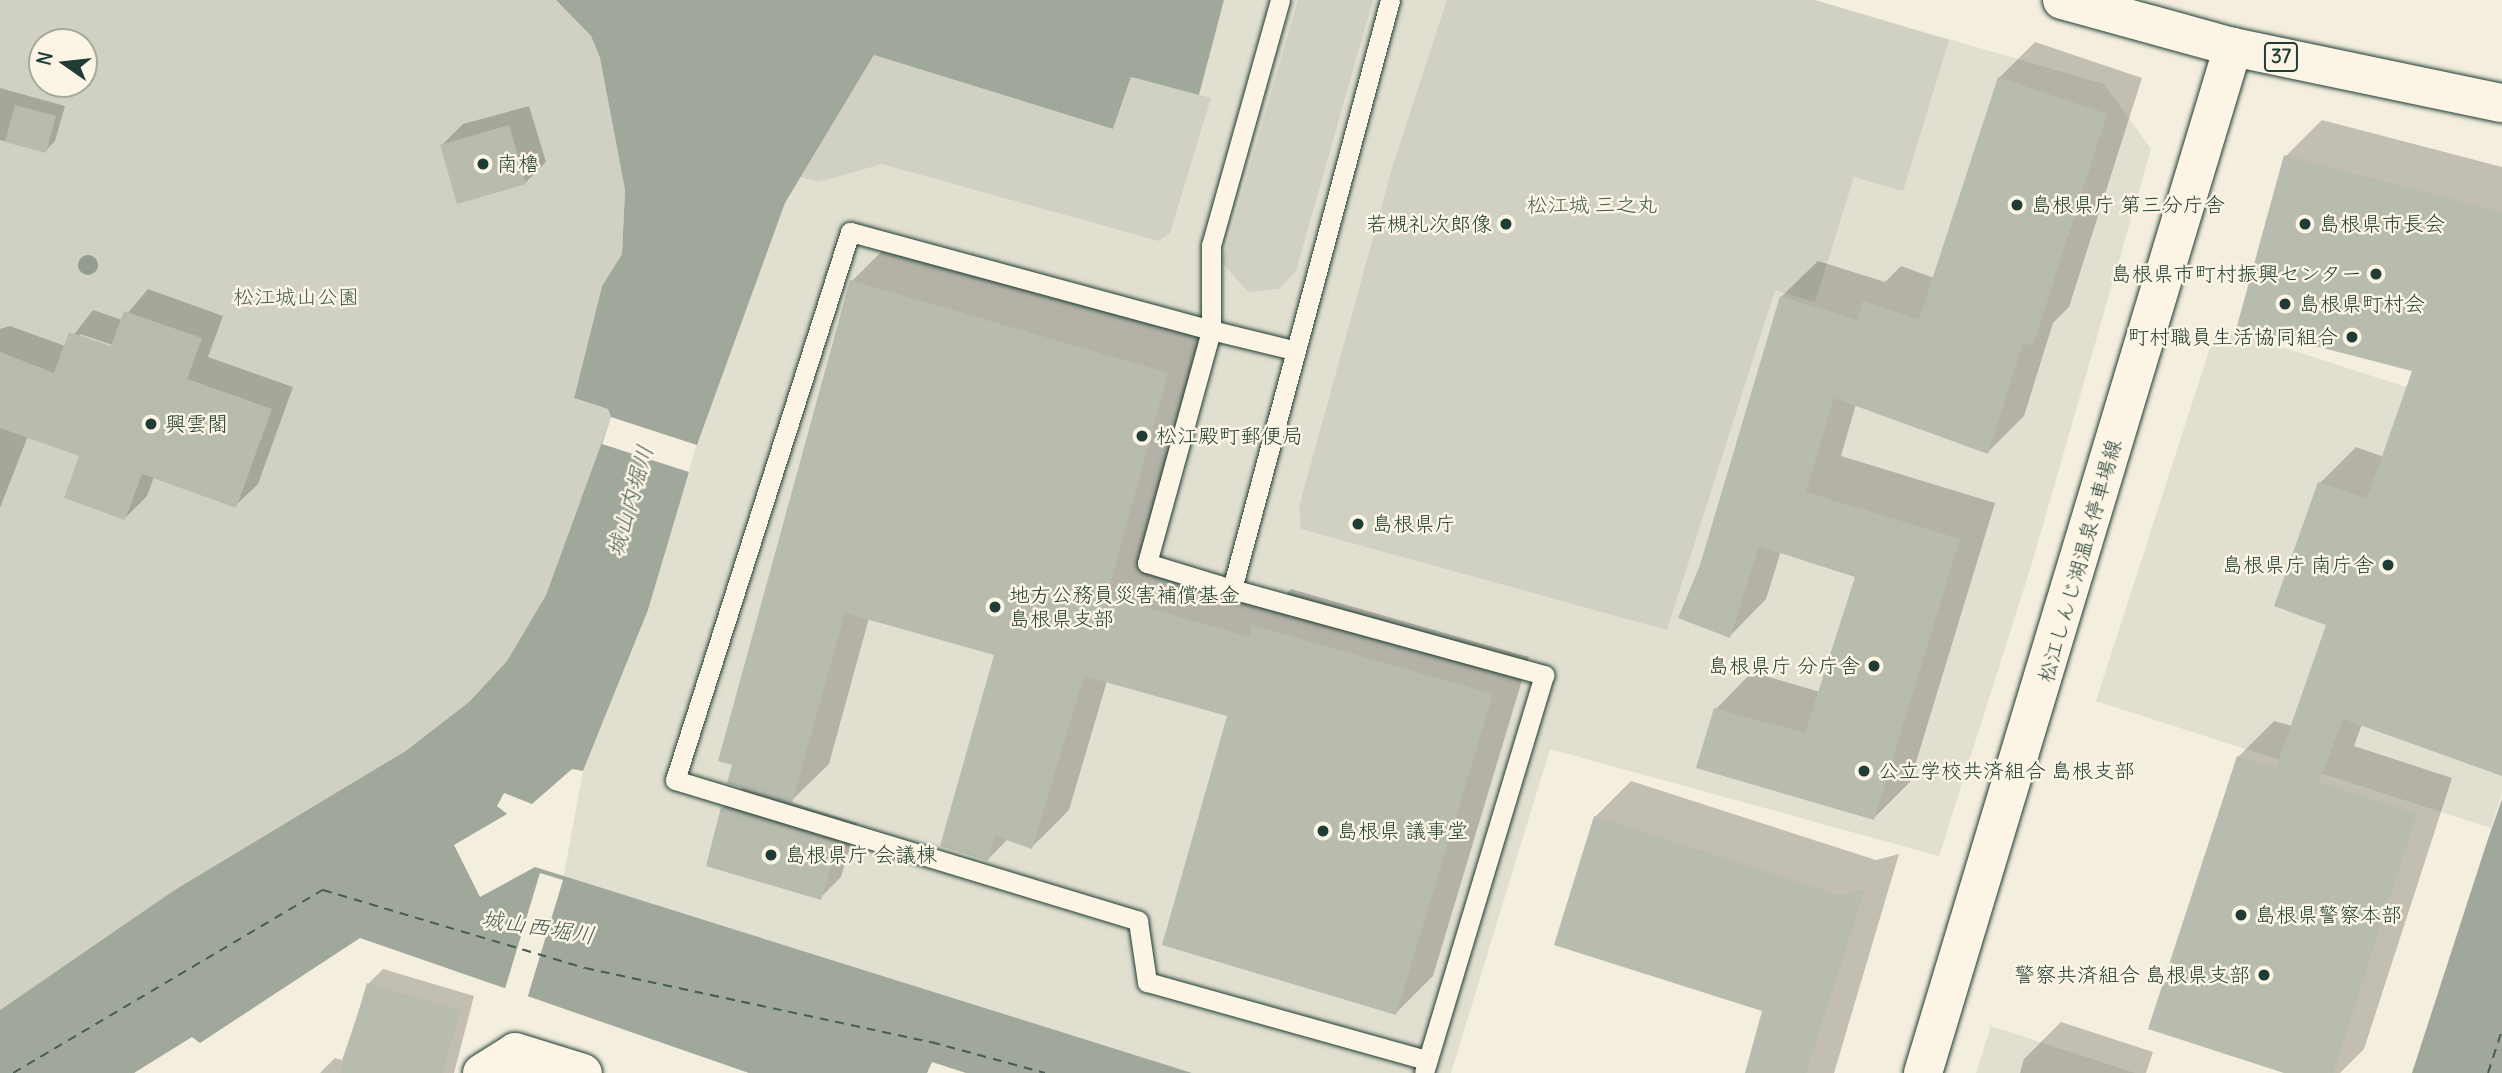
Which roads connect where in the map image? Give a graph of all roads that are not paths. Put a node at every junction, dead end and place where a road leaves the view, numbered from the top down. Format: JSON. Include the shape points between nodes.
{"nodes":[{"id":1,"x":1280,"y":0,"type":"edge"},
{"id":2,"x":1390,"y":0,"type":"edge"},
{"id":3,"x":2062,"y":0,"type":"edge"},
{"id":4,"x":2232,"y":47,"type":"junction"},
{"id":5,"x":2502,"y":103,"type":"edge"},
{"id":6,"x":1211,"y":330,"type":"junction"},
{"id":7,"x":1293,"y":350,"type":"junction"},
{"id":8,"x":1232,"y":589,"type":"junction"},
{"id":9,"x":1426,"y":1067,"type":"edge"},
{"id":10,"x":482,"y":1073,"type":"edge"},
{"id":11,"x":583,"y":1073,"type":"edge"},
{"id":12,"x":1923,"y":1073,"type":"edge"}],
"edges":[{"from":1,"to":6,"type":"lane","via":[[1211,244]]},
{"from":2,"to":7,"type":"lane"},
{"from":3,"to":4,"type":"main road","number":"37"},
{"from":4,"to":5,"type":"main road","number":"37"},
{"from":4,"to":12,"type":"main road","name":"松江しんじ湖温泉停車場線"},
{"from":6,"to":7,"type":"lane"},
{"from":6,"to":8,"type":"lane","via":[[1147,563]]},
{"from":6,"to":9,"type":"lane","via":[[850,232],[675,780],[1138,920],[1147,982]]},
{"from":7,"to":8,"type":"lane"},
{"from":8,"to":9,"type":"lane","via":[[1544,675]]},
{"from":10,"to":11,"type":"main road","via":[[515,1052]]}]}
